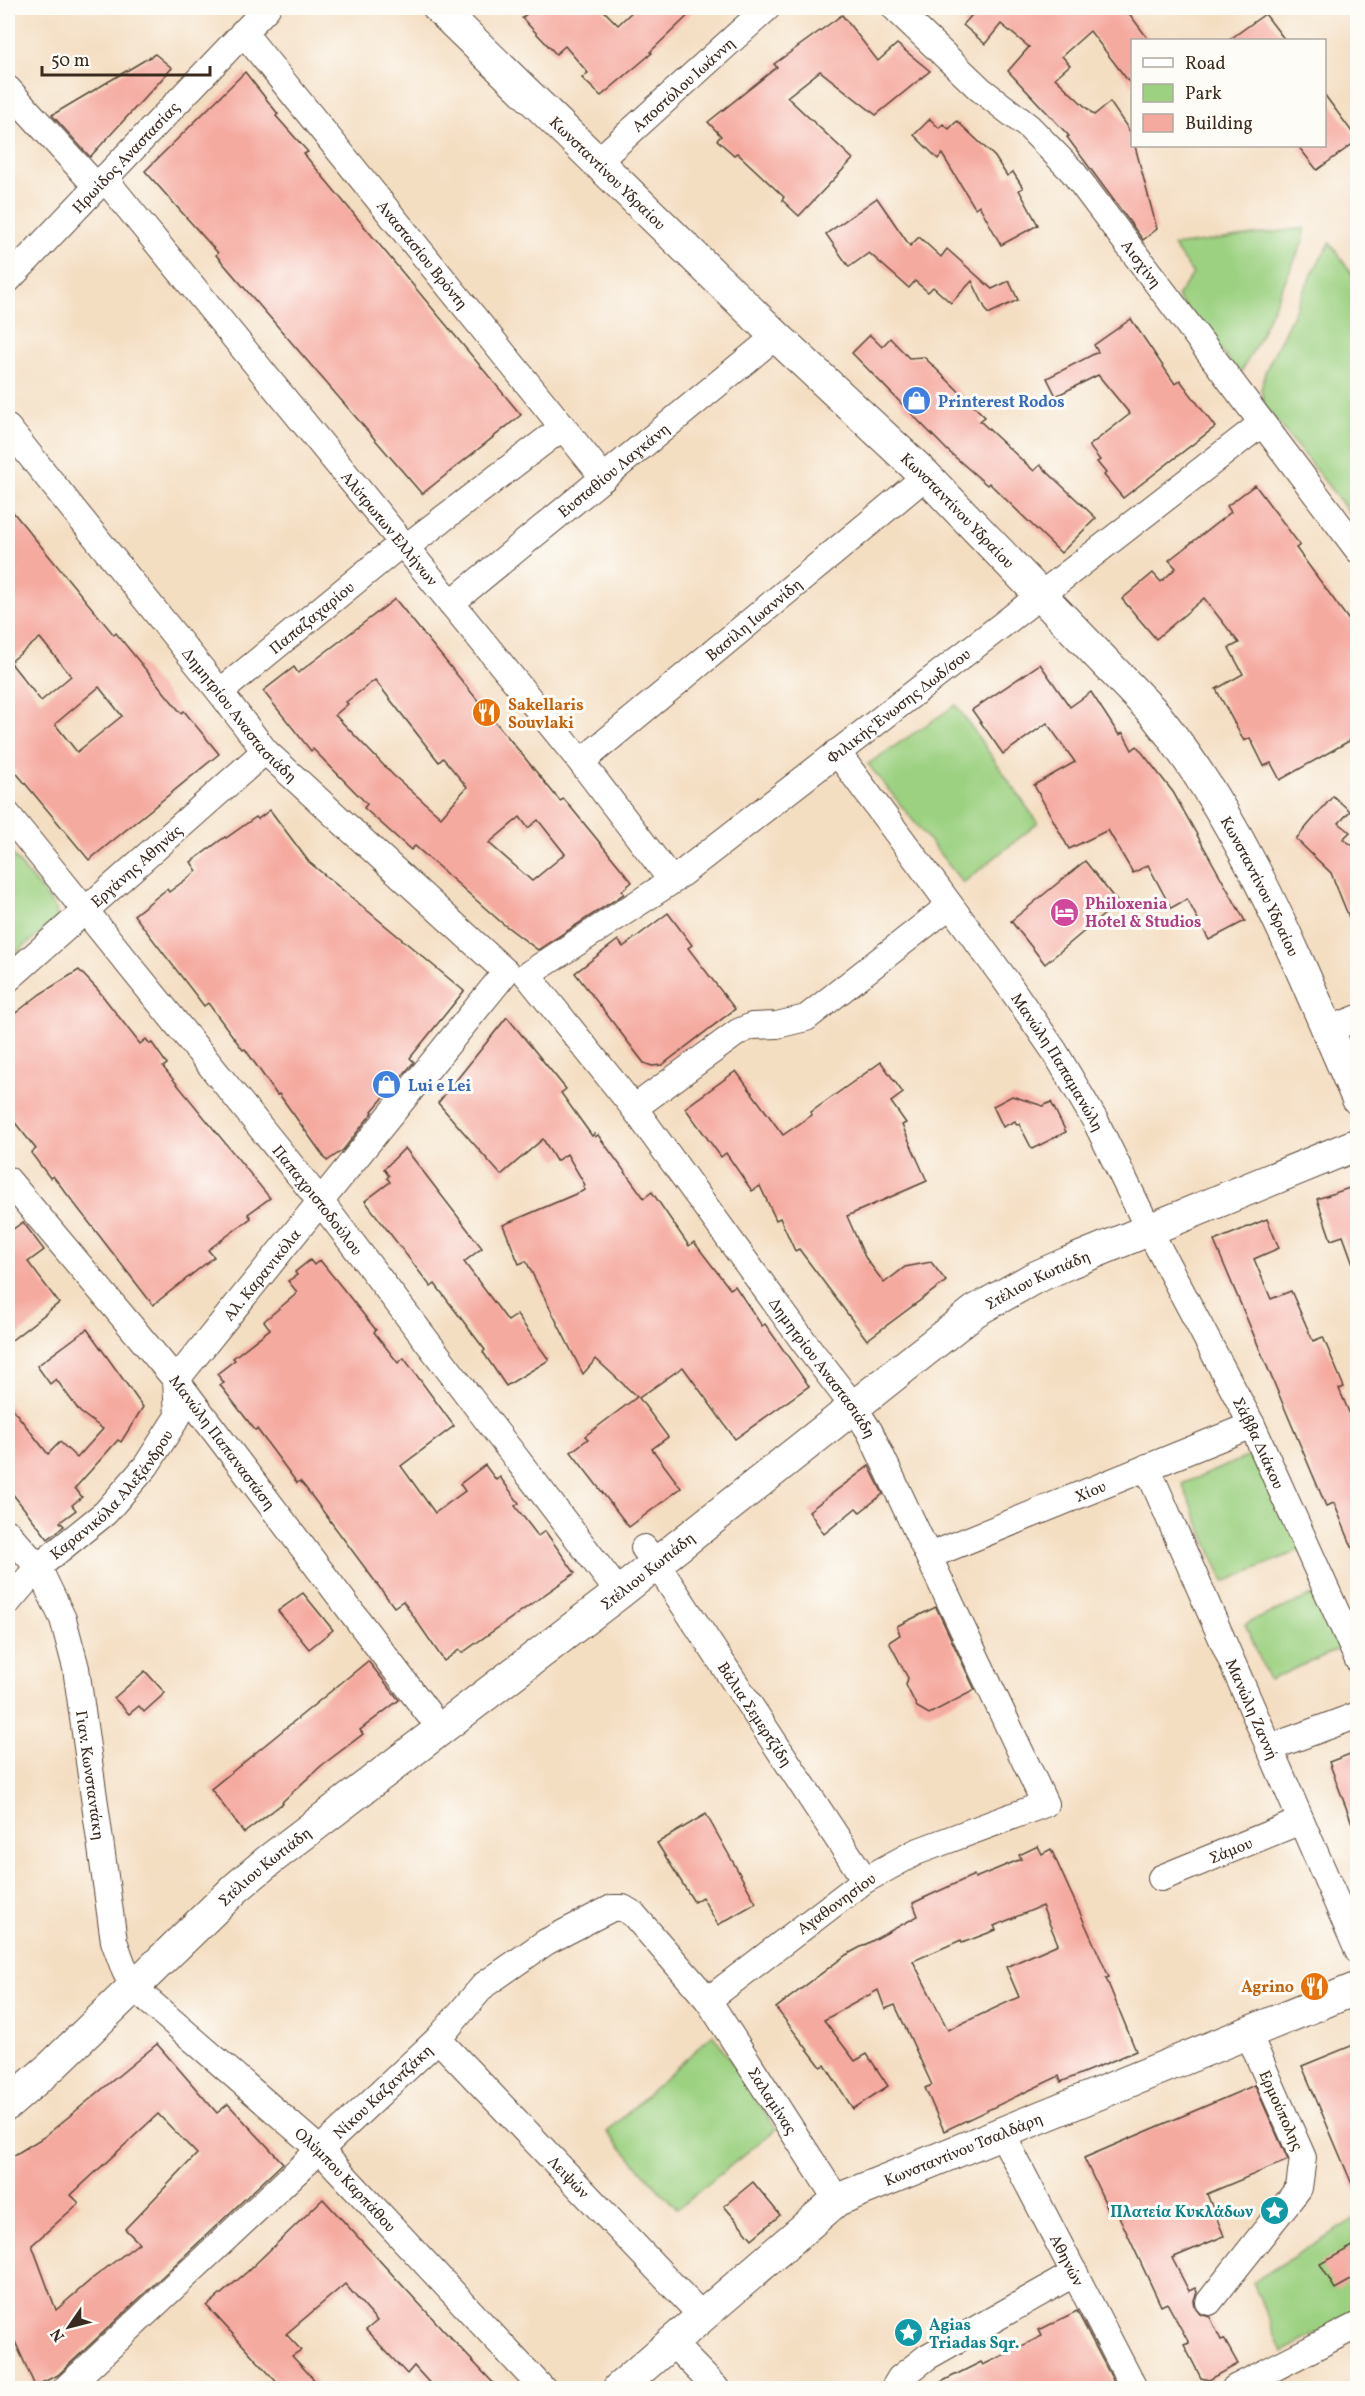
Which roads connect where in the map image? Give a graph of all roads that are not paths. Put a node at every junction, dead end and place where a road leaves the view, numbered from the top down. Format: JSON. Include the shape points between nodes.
{"nodes":[{"id":1,"x":267,"y":8,"type":"edge"},
{"id":2,"x":439,"y":8,"type":"edge"},
{"id":3,"x":766,"y":8,"type":"edge"},
{"id":4,"x":895,"y":8,"type":"edge"},
{"id":5,"x":243,"y":32,"type":"junction"},
{"id":6,"x":8,"y":89,"type":"edge"},
{"id":7,"x":597,"y":162,"type":"junction"},
{"id":8,"x":100,"y":182,"type":"junction"},
{"id":9,"x":8,"y":280,"type":"edge"},
{"id":10,"x":776,"y":336,"type":"junction"},
{"id":11,"x":1261,"y":424,"type":"junction"},
{"id":12,"x":563,"y":427,"type":"junction"},
{"id":13,"x":8,"y":428,"type":"edge"},
{"id":14,"x":926,"y":476,"type":"junction"},
{"id":15,"x":604,"y":478,"type":"junction"},
{"id":16,"x":404,"y":545,"type":"junction"},
{"id":17,"x":1358,"y":550,"type":"edge"},
{"id":18,"x":1040,"y":596,"type":"junction"},
{"id":19,"x":451,"y":603,"type":"junction"},
{"id":20,"x":220,"y":692,"type":"junction"},
{"id":21,"x":266,"y":751,"type":"junction"},
{"id":22,"x":837,"y":752,"type":"junction"},
{"id":23,"x":581,"y":762,"type":"junction"},
{"id":24,"x":8,"y":814,"type":"edge"},
{"id":25,"x":672,"y":880,"type":"junction"},
{"id":26,"x":949,"y":906,"type":"junction"},
{"id":27,"x":86,"y":911,"type":"junction"},
{"id":28,"x":517,"y":974,"type":"junction"},
{"id":29,"x":8,"y":979,"type":"edge"},
{"id":30,"x":1358,"y":1018,"type":"edge"},
{"id":31,"x":1328,"y":1030,"type":"junction"},
{"id":32,"x":1358,"y":1099,"type":"edge"},
{"id":33,"x":634,"y":1108,"type":"junction"},
{"id":34,"x":1358,"y":1124,"type":"edge"},
{"id":35,"x":1358,"y":1144,"type":"edge"},
{"id":36,"x":8,"y":1180,"type":"edge"},
{"id":37,"x":320,"y":1201,"type":"junction"},
{"id":38,"x":1145,"y":1222,"type":"junction"},
{"id":39,"x":176,"y":1380,"type":"junction"},
{"id":40,"x":848,"y":1398,"type":"junction"},
{"id":41,"x":1252,"y":1425,"type":"junction"},
{"id":42,"x":1147,"y":1467,"type":"junction"},
{"id":43,"x":8,"y":1533,"type":"edge"},
{"id":44,"x":650,"y":1555,"type":"junction"},
{"id":45,"x":929,"y":1556,"type":"junction"},
{"id":46,"x":38,"y":1567,"type":"junction"},
{"id":47,"x":613,"y":1585,"type":"junction"},
{"id":48,"x":8,"y":1602,"type":"edge"},
{"id":49,"x":1358,"y":1660,"type":"edge"},
{"id":50,"x":428,"y":1713,"type":"junction"},
{"id":51,"x":1358,"y":1715,"type":"edge"},
{"id":52,"x":1269,"y":1748,"type":"junction"},
{"id":53,"x":1045,"y":1804,"type":"joint"},
{"id":54,"x":1301,"y":1821,"type":"junction"},
{"id":55,"x":1161,"y":1878,"type":"dead end"},
{"id":56,"x":865,"y":1880,"type":"junction"},
{"id":57,"x":1358,"y":1951,"type":"edge"},
{"id":58,"x":129,"y":1979,"type":"junction"},
{"id":59,"x":1358,"y":1988,"type":"edge"},
{"id":60,"x":708,"y":2000,"type":"junction"},
{"id":61,"x":1248,"y":2033,"type":"junction"},
{"id":62,"x":438,"y":2039,"type":"junction"},
{"id":63,"x":8,"y":2079,"type":"edge"},
{"id":64,"x":8,"y":2104,"type":"edge"},
{"id":65,"x":1001,"y":2132,"type":"junction"},
{"id":66,"x":320,"y":2150,"type":"junction"},
{"id":67,"x":837,"y":2200,"type":"junction"},
{"id":68,"x":1075,"y":2273,"type":"junction"},
{"id":69,"x":1209,"y":2302,"type":"dead end"},
{"id":70,"x":702,"y":2316,"type":"junction"},
{"id":71,"x":1358,"y":2325,"type":"edge"},
{"id":72,"x":672,"y":2343,"type":"junction"},
{"id":73,"x":66,"y":2388,"type":"edge"},
{"id":74,"x":542,"y":2388,"type":"edge"},
{"id":75,"x":619,"y":2388,"type":"edge"},
{"id":76,"x":716,"y":2388,"type":"edge"},
{"id":77,"x":894,"y":2388,"type":"edge"},
{"id":78,"x":1134,"y":2388,"type":"edge"},
{"id":79,"x":1235,"y":2388,"type":"edge"}],
"edges":[{"from":1,"to":5,"type":"street","name":"Ηρωίδος Αναστασίας"},
{"from":2,"to":7,"type":"street","name":"Κωνσταντίνου Υδραίου"},
{"from":3,"to":7,"type":"street","name":"Αποστόλου Ιωάννη"},
{"from":4,"to":11,"type":"street","name":"Αισχίνη","via":[[980,89],[1029,127],[1072,172]]},
{"from":5,"to":8,"type":"street","name":"Ηρωίδος Αναστασίας"},
{"from":5,"to":12,"type":"street","name":"Αναστασίου Βρόντη"},
{"from":6,"to":8,"type":"street","name":"Αλύτρωτων Ελλήνων"},
{"from":7,"to":10,"type":"street","name":"Κωνσταντίνου Υδραίου"},
{"from":8,"to":9,"type":"street","name":"Ηρωίδος Αναστασίας"},
{"from":8,"to":16,"type":"street","name":"Αλύτρωτων Ελλήνων"},
{"from":10,"to":14,"type":"street","name":"Κωνσταντίνου Υδραίου"},
{"from":10,"to":15,"type":"street","name":"Ευσταθίου Λαγκάνη"},
{"from":11,"to":17,"type":"street","name":"Αισχίνη"},
{"from":11,"to":18,"type":"street","name":"Φιλικής Ένωσης Δωδ/σου"},
{"from":12,"to":15,"type":"street","name":"Αναστασίου Βρόντη"},
{"from":12,"to":16,"type":"street","name":"Παπαζαχαρίου"},
{"from":13,"to":20,"type":"street","name":"Δημητρίου Αναστασιάδη"},
{"from":14,"to":18,"type":"street","name":"Κωνσταντίνου Υδραίου"},
{"from":14,"to":23,"type":"street","name":"Βασίλη Ιωαννίδη"},
{"from":15,"to":19,"type":"street","name":"Ευσταθίου Λαγκάνη"},
{"from":16,"to":19,"type":"street","name":"Αλύτρωτων Ελλήνων"},
{"from":16,"to":20,"type":"street","name":"Παπαζαχαρίου"},
{"from":18,"to":22,"type":"street","name":"Φιλικής Ένωσης Δωδ/σου"},
{"from":18,"to":31,"type":"street","name":"Κωνσταντίνου Υδραίου","via":[[1154,713],[1208,786],[1284,930]]},
{"from":19,"to":23,"type":"street","name":"Αλύτρωτων Ελλήνων"},
{"from":20,"to":21,"type":"street","name":"Δημητρίου Αναστασιάδη"},
{"from":21,"to":27,"type":"street","name":"Εργάνης Αθηνάς"},
{"from":21,"to":28,"type":"street","name":"Δημητρίου Αναστασιάδη"},
{"from":22,"to":25,"type":"street","name":"Φιλικής Ένωσης Δωδ/σου"},
{"from":22,"to":26,"type":"street","name":"Μανώλη Παπαμανώλη"},
{"from":23,"to":25,"type":"street","name":"Αλύτρωτων Ελλήνων"},
{"from":24,"to":27,"type":"street","name":"Παπαχριστοδούλου"},
{"from":25,"to":28,"type":"street","name":"Φιλικής Ένωσης Δωδ/σου"},
{"from":26,"to":33,"type":"street","via":[[806,1018],[752,1026],[738,1032]]},
{"from":26,"to":38,"type":"street","name":"Μανώλη Παπαμανώλη","via":[[1055,1052],[1096,1122]]},
{"from":27,"to":29,"type":"street","name":"Εργάνης Αθηνάς"},
{"from":27,"to":37,"type":"street","name":"Παπαχριστοδούλου"},
{"from":28,"to":33,"type":"street","name":"Δημητρίου Αναστασιάδη"},
{"from":28,"to":37,"type":"street","name":"Αλ. Καρανικόλα"},
{"from":30,"to":31,"type":"street"},
{"from":31,"to":32,"type":"street","name":"Κωνσταντίνου Υδραίου"},
{"from":33,"to":40,"type":"street","name":"Δημητρίου Αναστασιάδη"},
{"from":34,"to":38,"type":"street","name":"Στέλιου Κωτιάδη"},
{"from":35,"to":38,"type":"street","name":"Στέλιου Κωτιάδη"},
{"from":36,"to":39,"type":"street","name":"Μανώλη Παπαναστάση"},
{"from":37,"to":39,"type":"street","name":"Αλ. Καρανικόλα"},
{"from":37,"to":47,"type":"street","name":"Παπαχριστοδούλου"},
{"from":38,"to":40,"type":"street","name":"Στέλιου Κωτιάδη","via":[[1061,1248],[996,1280],[943,1315]]},
{"from":38,"to":41,"type":"street","name":"Σάββα Διάκου"},
{"from":39,"to":46,"type":"street","name":"Καρανικόλα Αλεξάνδρου","via":[[178,1416],[146,1466],[105,1513]]},
{"from":39,"to":50,"type":"street","name":"Μανώλη Παπαναστάση"},
{"from":40,"to":44,"type":"street","name":"Στέλιου Κωτιάδη"},
{"from":40,"to":45,"type":"street","name":"Δημητρίου Αναστασιάδη","via":[[881,1454]]},
{"from":41,"to":42,"type":"street","name":"Χίου"},
{"from":41,"to":49,"type":"street","name":"Σάββα Διάκου"},
{"from":42,"to":45,"type":"street","name":"Χίου"},
{"from":42,"to":52,"type":"street","name":"Μανώλη Ζαννή"},
{"from":43,"to":46,"type":"street","name":"Γιαν. Κωνσταντάκη"},
{"from":44,"to":47,"type":"street","name":"Στέλιου Κωτιάδη"},
{"from":44,"to":56,"type":"street","name":"Βάλια Σεμερτζίδη"},
{"from":45,"to":53,"type":"street","name":"Δημητρίου Αναστασιάδη"},
{"from":46,"to":48,"type":"street","name":"Καρανικόλα Αλεξάνδρου"},
{"from":46,"to":58,"type":"street","name":"Γιαν. Κωνσταντάκη","via":[[63,1619],[76,1668],[114,1941]]},
{"from":47,"to":50,"type":"street","name":"Στέλιου Κωτιάδη"},
{"from":47,"to":58,"type":"street","name":"Στέλιου Κωτιάδη","via":[[309,1827]]},
{"from":50,"to":58,"type":"street","name":"Στέλιου Κωτιάδη","via":[[195,1901]]},
{"from":51,"to":52,"type":"street"},
{"from":52,"to":54,"type":"street","name":"Μανώλη Ζαννή"},
{"from":53,"to":56,"type":"street","name":"Αγαθονησίου","via":[[916,1852]]},
{"from":54,"to":55,"type":"street","name":"Σάμου"},
{"from":54,"to":57,"type":"street","name":"Μανώλη Ζαννή"},
{"from":56,"to":60,"type":"street","name":"Αγαθονησίου"},
{"from":58,"to":63,"type":"street","name":"Στέλιου Κωτιάδη"},
{"from":58,"to":64,"type":"street","name":"Στέλιου Κωτιάδη","via":[[54,2065]]},
{"from":58,"to":66,"type":"street","name":"Ολύμπου Καρπάθου"},
{"from":59,"to":61,"type":"street","name":"Κωνσταντίνου Τσαλδάρη"},
{"from":60,"to":62,"type":"street","name":"Νίκου Καζαντζάκη","via":[[633,1914],[623,1908],[612,1908],[546,1942],[484,1985]]},
{"from":60,"to":67,"type":"street","name":"Σαλαμίνας"},
{"from":61,"to":65,"type":"street","name":"Κωνσταντίνου Τσαλδάρη"},
{"from":61,"to":69,"type":"street","name":"Ερμούπολης","via":[[1303,2158],[1299,2188]]},
{"from":62,"to":66,"type":"street","name":"Νίκου Καζαντζάκη"},
{"from":62,"to":70,"type":"street","name":"Λειψών"},
{"from":65,"to":67,"type":"street","name":"Κωνσταντίνου Τσαλδάρη"},
{"from":65,"to":68,"type":"street","name":"Αθηνών"},
{"from":66,"to":73,"type":"street","name":"Νίκου Καζαντζάκη"},
{"from":66,"to":74,"type":"street","name":"Ολύμπου Καρπάθου"},
{"from":67,"to":70,"type":"street","name":"Κωνσταντίνου Τσαλδάρη"},
{"from":68,"to":77,"type":"street","via":[[927,2357],[900,2378]]},
{"from":68,"to":78,"type":"street","name":"Αθηνών"},
{"from":70,"to":72,"type":"street","name":"Κωνσταντίνου Τσαλδάρη"},
{"from":71,"to":79,"type":"street"},
{"from":72,"to":75,"type":"street","name":"Κωνσταντίνου Τσαλδάρη"},
{"from":72,"to":76,"type":"street"}]}
